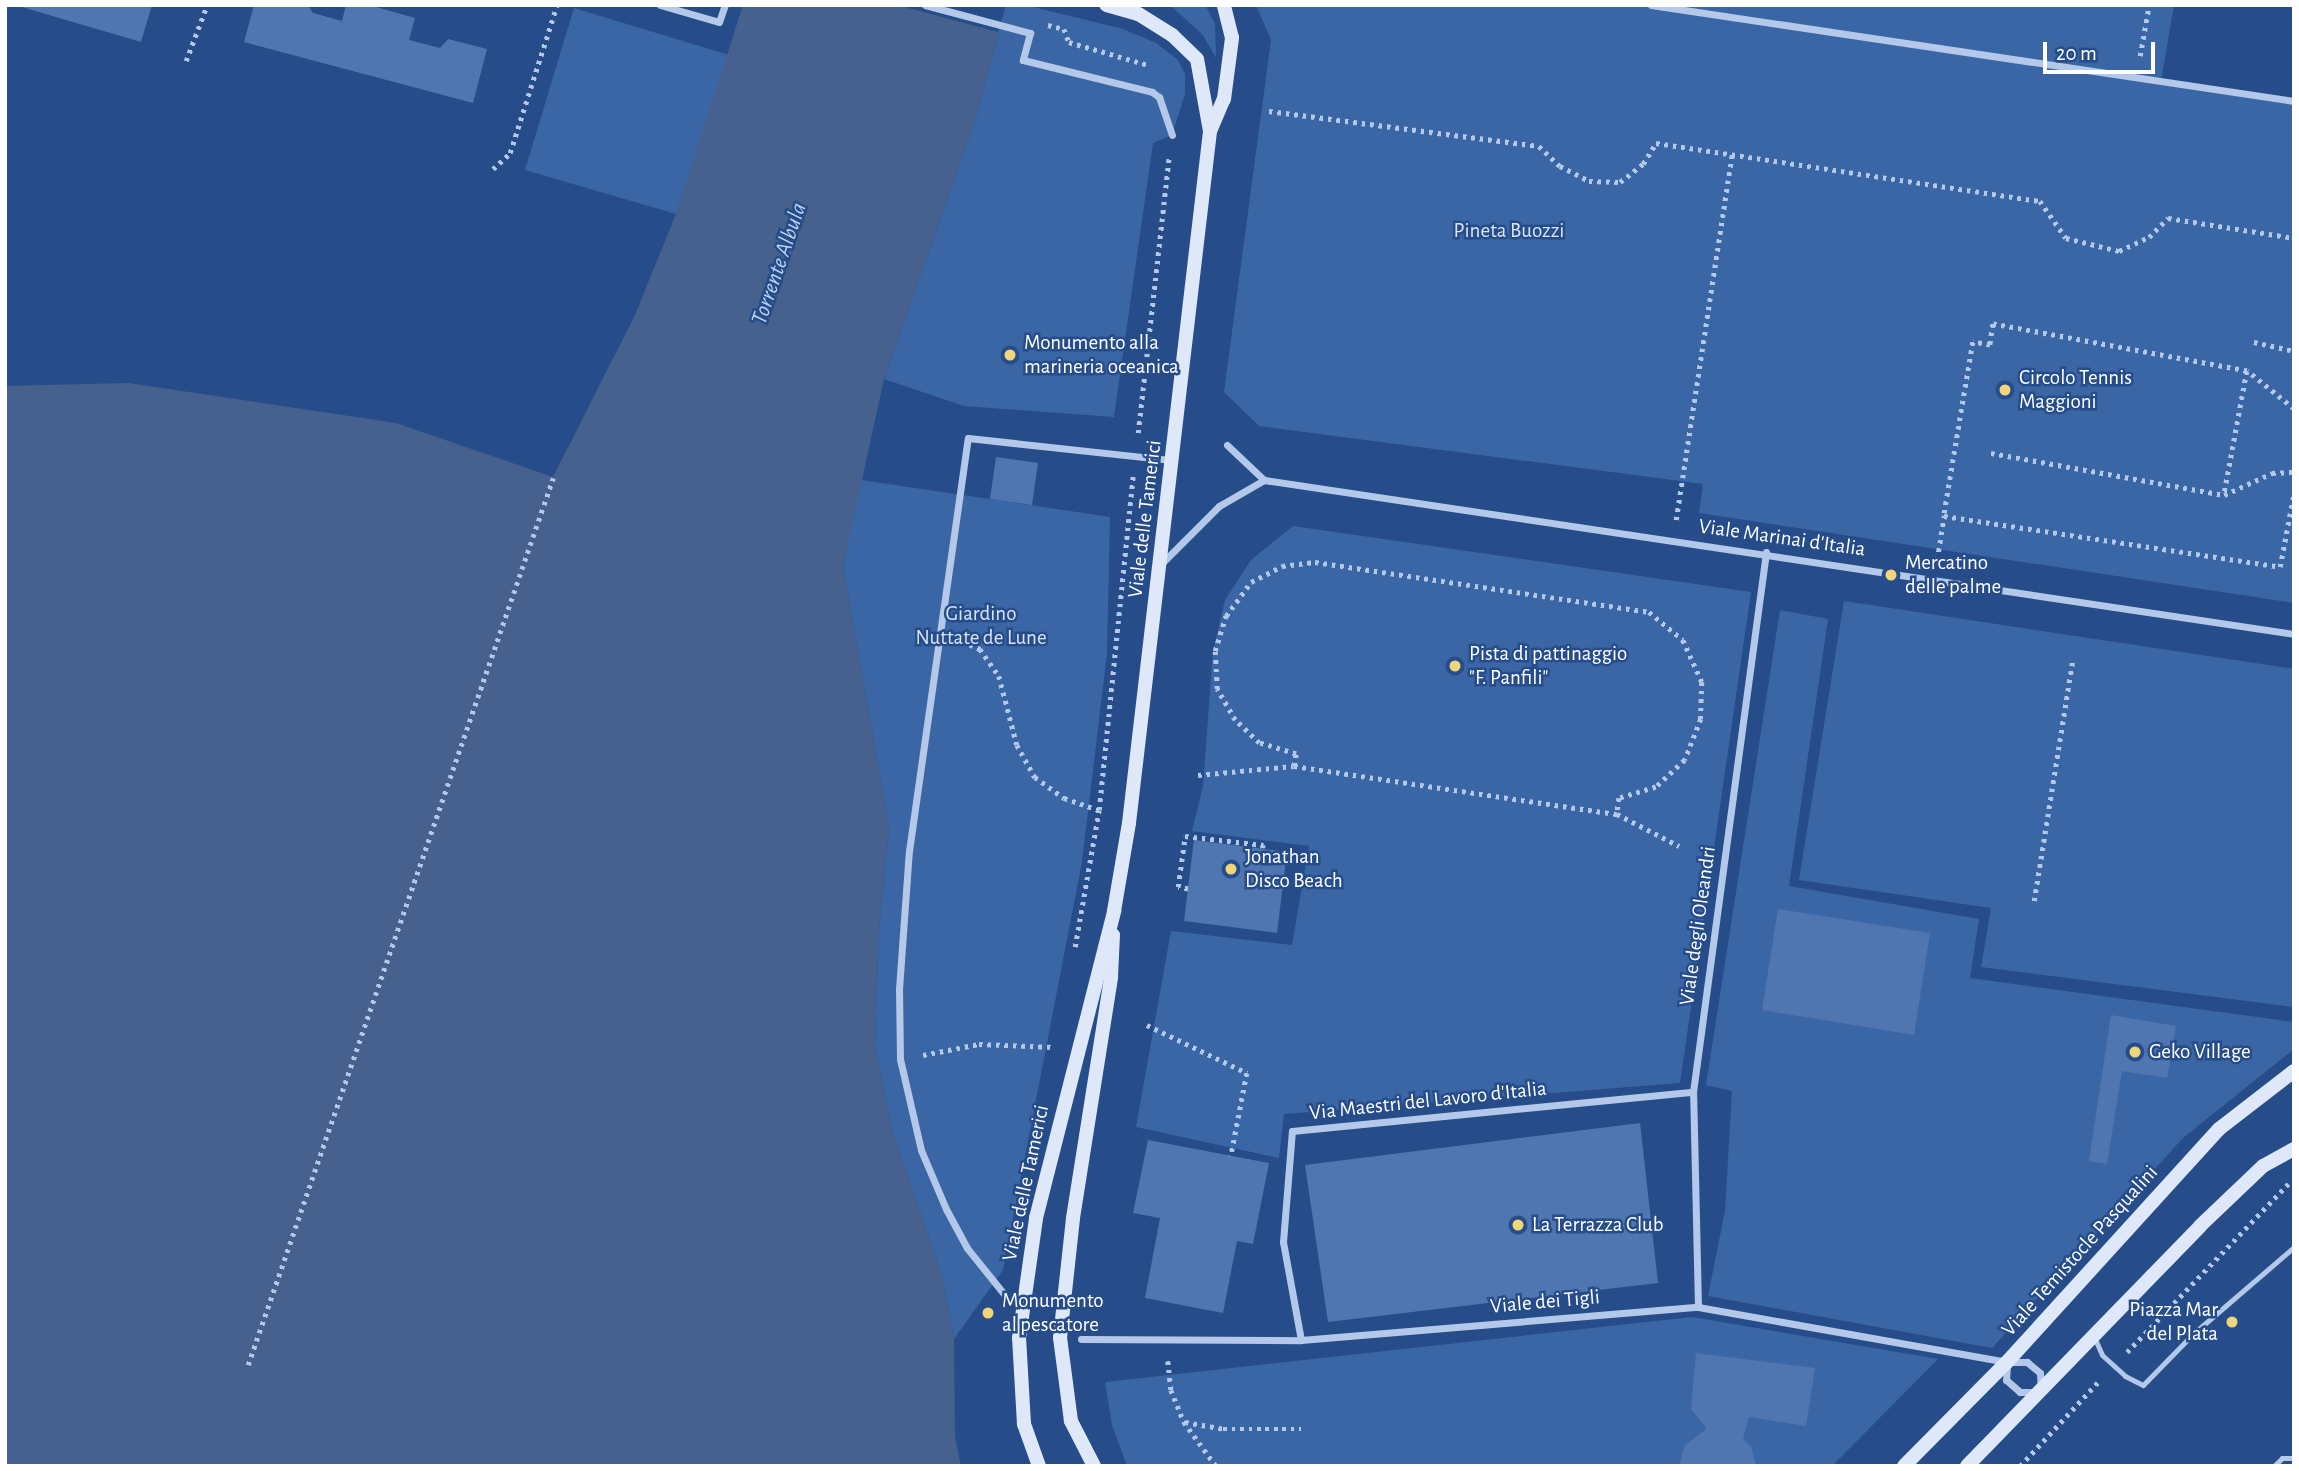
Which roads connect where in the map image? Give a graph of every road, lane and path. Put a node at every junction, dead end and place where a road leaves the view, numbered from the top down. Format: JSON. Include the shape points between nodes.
{"nodes":[{"id":1,"x":207,"y":5,"type":"edge"},
{"id":2,"x":557,"y":5,"type":"edge"},
{"id":3,"x":660,"y":5,"type":"edge"},
{"id":4,"x":725,"y":5,"type":"edge"},
{"id":5,"x":925,"y":5,"type":"edge"},
{"id":6,"x":1106,"y":5,"type":"edge"},
{"id":7,"x":1224,"y":5,"type":"edge"},
{"id":8,"x":1651,"y":5,"type":"edge"},
{"id":9,"x":2149,"y":5,"type":"edge"},
{"id":10,"x":186,"y":61,"type":"dead end"},
{"id":11,"x":2137,"y":77,"type":"junction"},
{"id":12,"x":2294,"y":100,"type":"edge"},
{"id":13,"x":1269,"y":111,"type":"dead end"},
{"id":14,"x":1210,"y":131,"type":"junction"},
{"id":15,"x":1172,"y":135,"type":"joint"},
{"id":16,"x":1732,"y":154,"type":"junction"},
{"id":17,"x":493,"y":169,"type":"dead end"},
{"id":18,"x":2294,"y":238,"type":"edge"},
{"id":19,"x":2254,"y":342,"type":"dead end"},
{"id":20,"x":2294,"y":351,"type":"edge"},
{"id":21,"x":2246,"y":371,"type":"junction"},
{"id":22,"x":2294,"y":409,"type":"edge"},
{"id":23,"x":1227,"y":445,"type":"dead end"},
{"id":24,"x":1991,"y":453,"type":"dead end"},
{"id":25,"x":1135,"y":456,"type":"junction"},
{"id":26,"x":1173,"y":460,"type":"junction"},
{"id":27,"x":2294,"y":472,"type":"edge"},
{"id":28,"x":553,"y":478,"type":"dead end"},
{"id":29,"x":1264,"y":480,"type":"junction"},
{"id":30,"x":2294,"y":492,"type":"edge"},
{"id":31,"x":2224,"y":495,"type":"junction"},
{"id":32,"x":1944,"y":516,"type":"junction"},
{"id":33,"x":1674,"y":539,"type":"junction"},
{"id":34,"x":1766,"y":552,"type":"junction"},
{"id":35,"x":1160,"y":565,"type":"junction"},
{"id":36,"x":1933,"y":578,"type":"junction"},
{"id":37,"x":2294,"y":634,"type":"edge"},
{"id":38,"x":939,"y":639,"type":"junction"},
{"id":39,"x":2073,"y":658,"type":"dead end"},
{"id":40,"x":1294,"y":766,"type":"junction"},
{"id":41,"x":1198,"y":775,"type":"dead end"},
{"id":42,"x":1099,"y":810,"type":"junction"},
{"id":43,"x":1617,"y":814,"type":"junction"},
{"id":44,"x":1679,"y":846,"type":"dead end"},
{"id":45,"x":1263,"y":848,"type":"dead end"},
{"id":46,"x":1188,"y":889,"type":"dead end"},
{"id":47,"x":2034,"y":901,"type":"dead end"},
{"id":48,"x":1114,"y":911,"type":"junction"},
{"id":49,"x":1074,"y":954,"type":"dead end"},
{"id":50,"x":1147,"y":1025,"type":"dead end"},
{"id":51,"x":1059,"y":1034,"type":"dead end"},
{"id":52,"x":1057,"y":1047,"type":"junction"},
{"id":53,"x":1055,"y":1057,"type":"dead end"},
{"id":54,"x":900,"y":1059,"type":"junction"},
{"id":55,"x":2294,"y":1071,"type":"edge"},
{"id":56,"x":1693,"y":1092,"type":"junction"},
{"id":57,"x":2294,"y":1149,"type":"edge"},
{"id":58,"x":1231,"y":1156,"type":"dead end"},
{"id":59,"x":2294,"y":1179,"type":"edge"},
{"id":60,"x":2294,"y":1247,"type":"edge"},
{"id":61,"x":1008,"y":1299,"type":"dead end"},
{"id":62,"x":1698,"y":1307,"type":"junction"},
{"id":63,"x":2094,"y":1337,"type":"junction"},
{"id":64,"x":1081,"y":1339,"type":"dead end"},
{"id":65,"x":1166,"y":1339,"type":"junction"},
{"id":66,"x":1301,"y":1340,"type":"junction"},
{"id":67,"x":2007,"y":1362,"type":"junction"},
{"id":68,"x":248,"y":1365,"type":"dead end"},
{"id":69,"x":2114,"y":1366,"type":"junction"},
{"id":70,"x":2041,"y":1392,"type":"junction"},
{"id":71,"x":1184,"y":1422,"type":"junction"},
{"id":72,"x":1301,"y":1429,"type":"dead end"},
{"id":73,"x":2294,"y":1458,"type":"edge"},
{"id":74,"x":1039,"y":1466,"type":"edge"},
{"id":75,"x":1094,"y":1466,"type":"edge"},
{"id":76,"x":1216,"y":1466,"type":"edge"},
{"id":77,"x":1904,"y":1466,"type":"edge"},
{"id":78,"x":1967,"y":1466,"type":"edge"},
{"id":79,"x":2020,"y":1466,"type":"edge"},
{"id":80,"x":2274,"y":1466,"type":"edge"}],
"edges":[{"from":1,"to":10,"type":"path"},
{"from":2,"to":17,"type":"path","via":[[510,153]]},
{"from":3,"to":4,"type":"street","via":[[719,22]]},
{"from":5,"to":15,"type":"street","via":[[1030,33],[1023,60],[1153,92]]},
{"from":6,"to":14,"type":"street","name":"Viale delle Tamerici","via":[[1138,14],[1172,35],[1196,59]]},
{"from":7,"to":14,"type":"street","name":"Viale delle Tamerici","via":[[1232,38],[1224,99]]},
{"from":8,"to":11,"type":"street"},
{"from":9,"to":11,"type":"path"},
{"from":11,"to":12,"type":"street"},
{"from":13,"to":16,"type":"path","via":[[1539,146],[1560,166],[1589,181],[1620,181],[1643,164],[1656,143]]},
{"from":14,"to":26,"type":"street","name":"Viale delle Tamerici"},
{"from":15,"to":25,"type":"path"},
{"from":16,"to":18,"type":"path","via":[[2040,201],[2066,239],[2119,251],[2149,237],[2168,218]]},
{"from":16,"to":33,"type":"path"},
{"from":19,"to":20,"type":"path"},
{"from":21,"to":22,"type":"path"},
{"from":21,"to":31,"type":"path"},
{"from":21,"to":32,"type":"path","via":[[1993,324],[1990,345],[1973,342]]},
{"from":23,"to":29,"type":"street"},
{"from":24,"to":31,"type":"path"},
{"from":25,"to":26,"type":"street"},
{"from":25,"to":38,"type":"street","via":[[968,438]]},
{"from":25,"to":42,"type":"path"},
{"from":26,"to":35,"type":"street","name":"Viale delle Tamerici"},
{"from":27,"to":31,"type":"path","via":[[2272,473]]},
{"from":28,"to":68,"type":"path"},
{"from":29,"to":33,"type":"street","name":"Viale Marinai d'Italia"},
{"from":29,"to":35,"type":"street","via":[[1219,506]]},
{"from":30,"to":32,"type":"path","via":[[2280,567]]},
{"from":32,"to":36,"type":"path"},
{"from":33,"to":34,"type":"street","name":"Viale Marinai d'Italia"},
{"from":34,"to":36,"type":"street","name":"Viale Marinai d'Italia"},
{"from":34,"to":56,"type":"street","name":"Viale degli Oleandri"},
{"from":35,"to":48,"type":"street","name":"Viale delle Tamerici"},
{"from":36,"to":37,"type":"street","name":"Viale Marinai d'Italia"},
{"from":38,"to":42,"type":"path","via":[[959,639],[980,649],[999,676],[1017,745],[1035,776],[1064,798]]},
{"from":38,"to":54,"type":"street","via":[[909,851],[899,989]]},
{"from":39,"to":47,"type":"path"},
{"from":40,"to":41,"type":"path"},
{"from":40,"to":43,"type":"path"},
{"from":40,"to":43,"type":"path","via":[[1296,754],[1259,743],[1235,720],[1217,689],[1214,651],[1226,615],[1251,582],[1282,566],[1315,562],[1649,612],[1683,640],[1702,682],[1697,730],[1685,760],[1656,787],[1619,798]]},
{"from":42,"to":49,"type":"path"},
{"from":43,"to":44,"type":"path"},
{"from":45,"to":46,"type":"path","via":[[1185,836],[1178,887]]},
{"from":48,"to":74,"type":"street","name":"Viale delle Tamerici","via":[[1032,1244],[1019,1338],[1024,1424]]},
{"from":48,"to":75,"type":"street","name":"Viale delle Tamerici","via":[[1111,977],[1073,1218],[1060,1338],[1071,1421]]},
{"from":50,"to":58,"type":"path","via":[[1247,1073]]},
{"from":51,"to":52,"type":"path"},
{"from":52,"to":53,"type":"path"},
{"from":52,"to":54,"type":"path","via":[[979,1044]]},
{"from":54,"to":61,"type":"street","via":[[921,1150],[946,1209],[967,1248]]},
{"from":55,"to":67,"type":"street","name":"Viale Temistocle Pasqualini","via":[[2219,1129]]},
{"from":56,"to":62,"type":"street","name":"Viale degli Oleandri"},
{"from":56,"to":66,"type":"street","name":"Via Maestri del Lavoro d'Italia","via":[[1292,1132],[1283,1242]]},
{"from":57,"to":63,"type":"street","via":[[2263,1166]]},
{"from":59,"to":69,"type":"path"},
{"from":60,"to":69,"type":"lane","via":[[2194,1333],[2143,1385]]},
{"from":62,"to":66,"type":"street","name":"Viale dei Tigli"},
{"from":62,"to":67,"type":"street","name":"Viale dei Tigli"},
{"from":63,"to":69,"type":"lane","via":[[2102,1355]]},
{"from":63,"to":70,"type":"street"},
{"from":64,"to":65,"type":"street","name":"Viale dei Tigli"},
{"from":65,"to":66,"type":"street","name":"Viale dei Tigli"},
{"from":65,"to":71,"type":"path","via":[[1171,1390]]},
{"from":67,"to":70,"type":"street","name":"Viale dei Tigli","via":[[2027,1362],[2040,1373]]},
{"from":67,"to":70,"type":"street","via":[[2006,1380],[2020,1392]]},
{"from":67,"to":77,"type":"street","name":"Viale Temistocle Pasqualini"},
{"from":69,"to":79,"type":"path"},
{"from":70,"to":78,"type":"street"},
{"from":71,"to":72,"type":"path","via":[[1223,1429]]},
{"from":71,"to":76,"type":"path"},
{"from":73,"to":80,"type":"lane","via":[[2282,1458]]}]}
